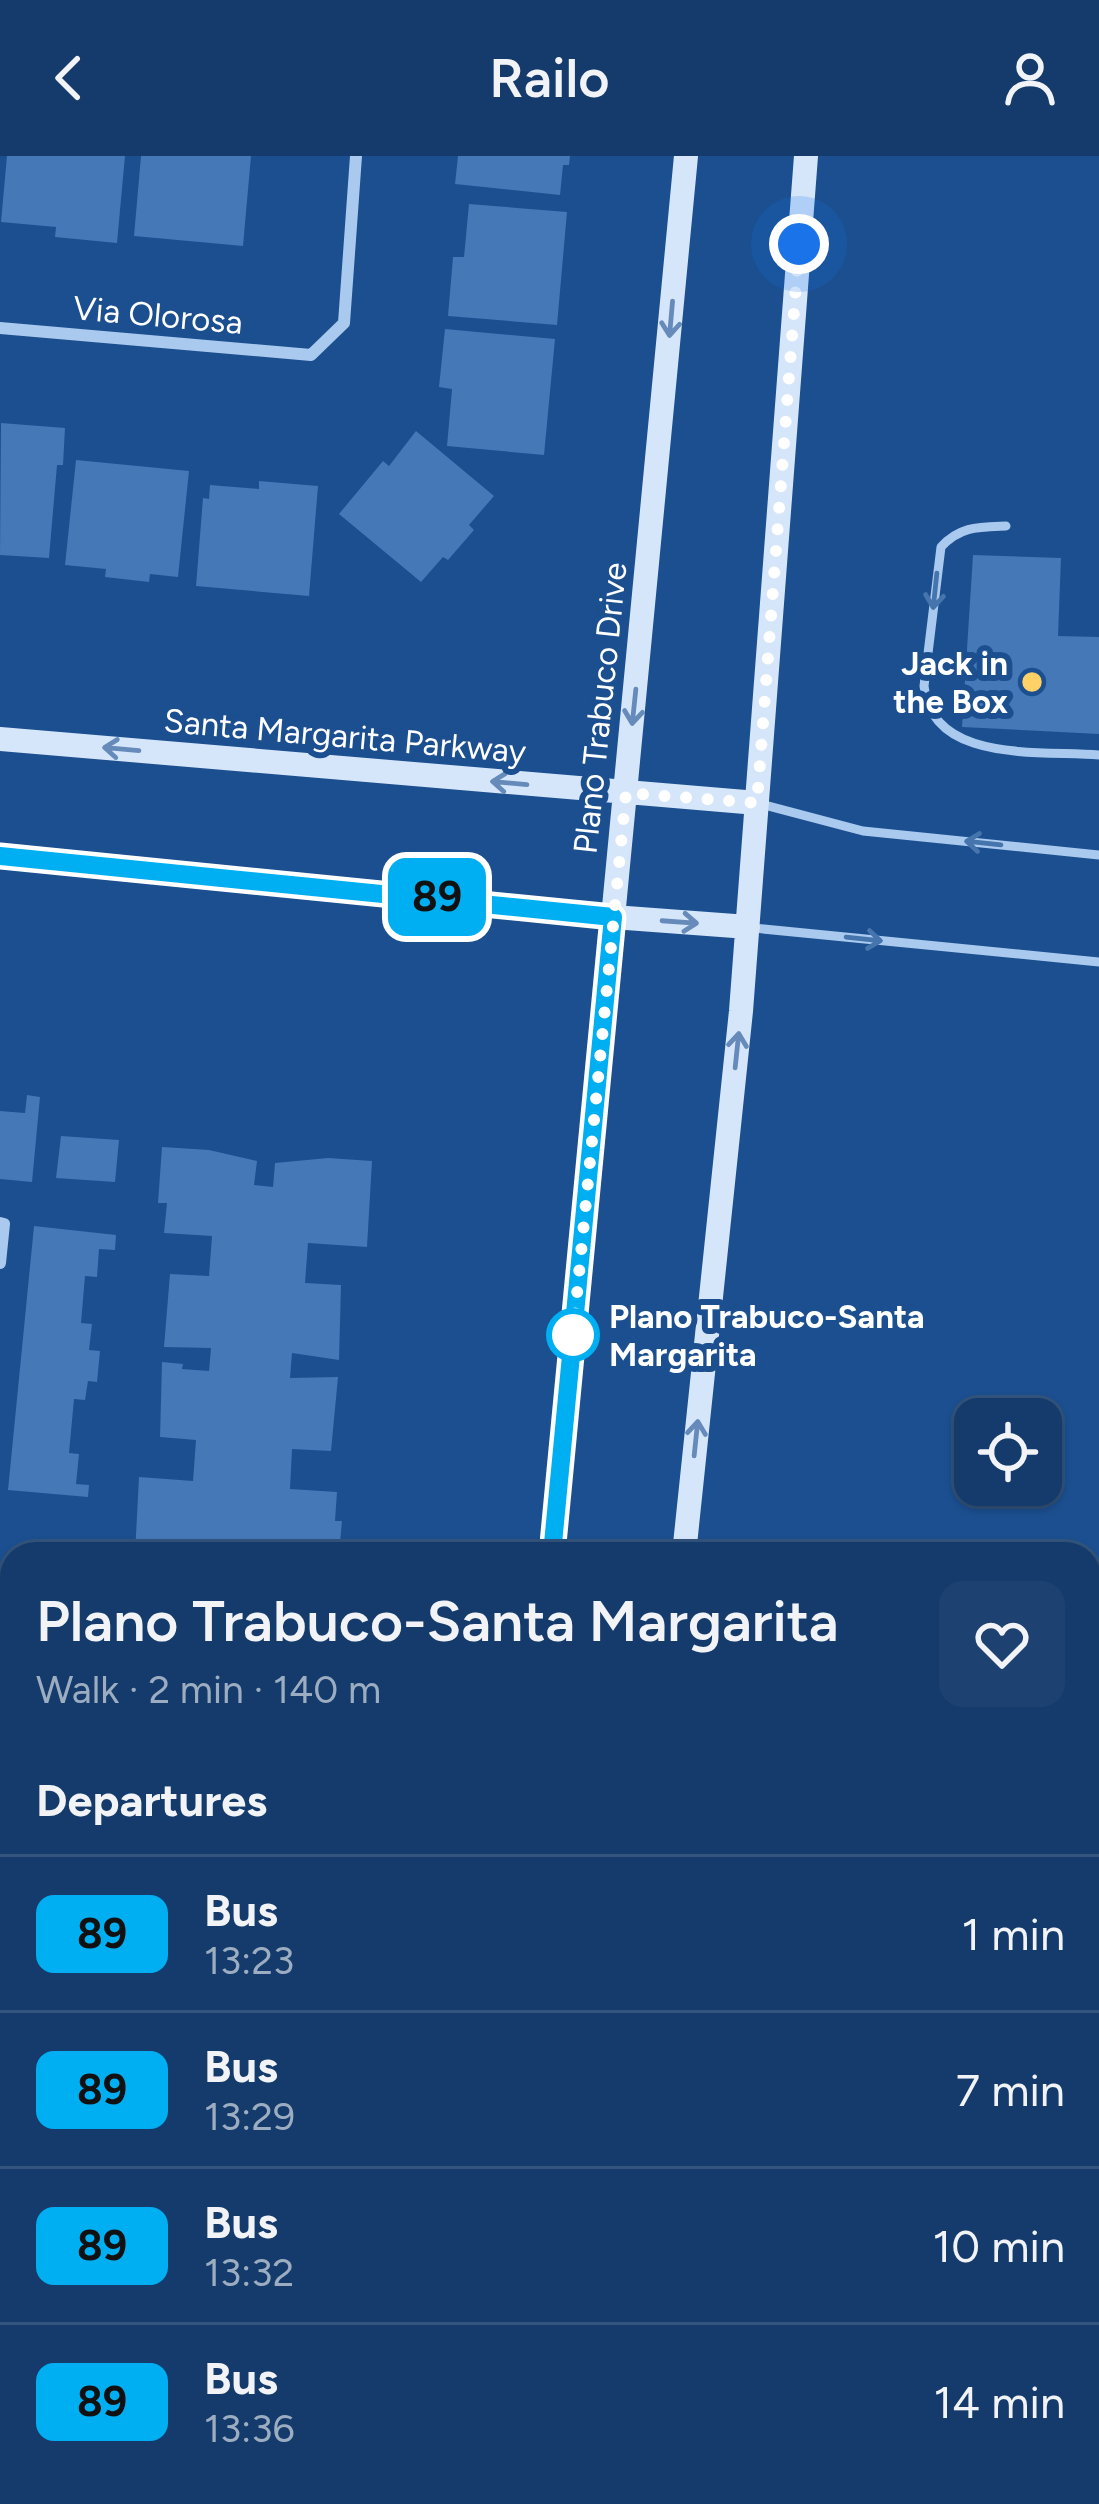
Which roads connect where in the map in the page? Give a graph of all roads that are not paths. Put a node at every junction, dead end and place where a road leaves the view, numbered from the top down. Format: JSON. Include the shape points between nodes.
{"nodes":[{"id":1,"x":356,"y":156,"type":"edge"},
{"id":2,"x":686,"y":156,"type":"edge"},
{"id":3,"x":806,"y":156,"type":"edge"},
{"id":4,"x":0,"y":328,"type":"edge"},
{"id":5,"x":1006,"y":526,"type":"dead end"},
{"id":6,"x":0,"y":739,"type":"edge"},
{"id":7,"x":1099,"y":755,"type":"edge"},
{"id":8,"x":626,"y":793,"type":"junction"},
{"id":9,"x":757,"y":803,"type":"junction"},
{"id":10,"x":1099,"y":855,"type":"edge"},
{"id":11,"x":0,"y":856,"type":"edge"},
{"id":12,"x":613,"y":917,"type":"junction"},
{"id":13,"x":748,"y":927,"type":"junction"},
{"id":14,"x":1099,"y":962,"type":"edge"},
{"id":15,"x":0,"y":1223,"type":"edge"},
{"id":16,"x":0,"y":1264,"type":"edge"},
{"id":17,"x":554,"y":1542,"type":"edge"},
{"id":18,"x":685,"y":1542,"type":"edge"}],
"edges":[{"from":1,"to":4,"type":"street","name":"Via Olorosa","via":[[344,323],[311,355]]},
{"from":2,"to":8,"type":"main road","name":"Plano Trabuco Drive","one_way":true},
{"from":3,"to":9,"type":"main road"},
{"from":5,"to":7,"type":"lane","one_way":true,"via":[[970,527],[941,547],[926,703],[959,740]]},
{"from":8,"to":6,"type":"main road","name":"Santa Margarita Parkway","one_way":true},
{"from":8,"to":9,"type":"main road","name":"Santa Margarita Parkway"},
{"from":8,"to":12,"type":"main road","name":"Plano Trabuco Drive"},
{"from":10,"to":9,"type":"lane","one_way":true,"via":[[863,831]]},
{"from":9,"to":13,"type":"main road"},
{"from":11,"to":12,"type":"main road"},
{"from":12,"to":13,"type":"main road","one_way":true},
{"from":12,"to":17,"type":"main road","name":"Plano Trabuco Drive"},
{"from":13,"to":14,"type":"lane","one_way":true},
{"from":18,"to":13,"type":"main road","one_way":true},
{"from":15,"to":16,"type":"street"}]}
